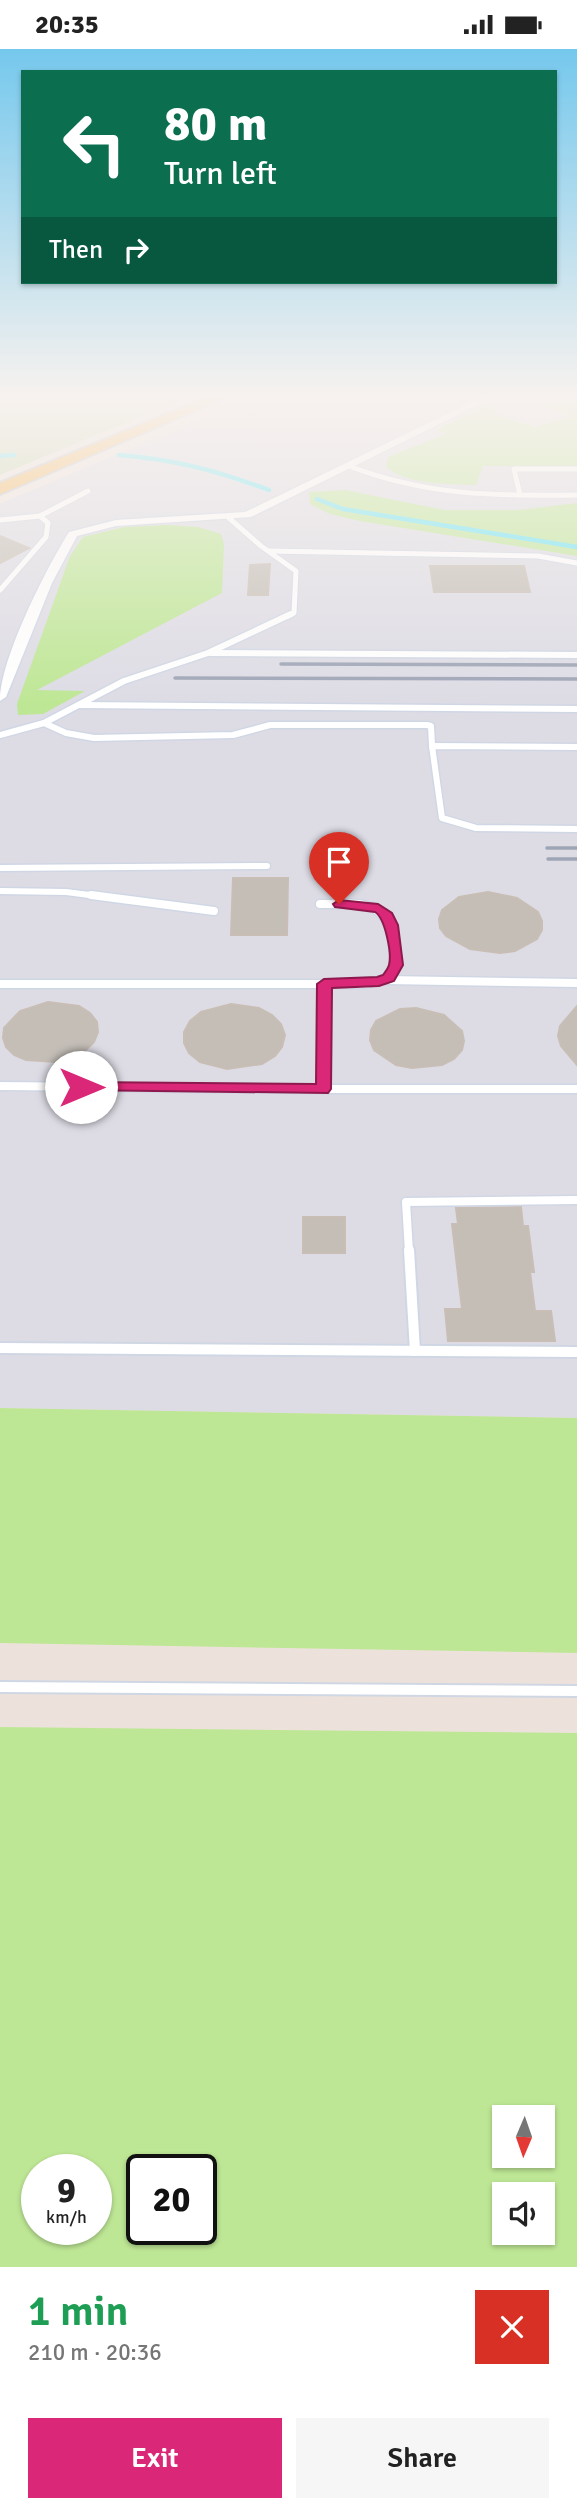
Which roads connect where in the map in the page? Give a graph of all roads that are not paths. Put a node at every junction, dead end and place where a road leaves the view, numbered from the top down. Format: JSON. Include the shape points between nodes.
{"nodes":[{"id":1,"x":77,"y":497,"type":"edge"},
{"id":2,"x":285,"y":497,"type":"edge"},
{"id":3,"x":40,"y":516,"type":"junction"},
{"id":4,"x":229,"y":518,"type":"junction"},
{"id":5,"x":0,"y":520,"type":"edge"},
{"id":6,"x":268,"y":551,"type":"junction"},
{"id":7,"x":577,"y":563,"type":"edge"},
{"id":8,"x":0,"y":590,"type":"edge"},
{"id":9,"x":208,"y":653,"type":"junction"},
{"id":10,"x":577,"y":655,"type":"edge"},
{"id":11,"x":0,"y":697,"type":"edge"},
{"id":12,"x":79,"y":705,"type":"junction"},
{"id":13,"x":577,"y":709,"type":"edge"},
{"id":14,"x":44,"y":723,"type":"junction"},
{"id":15,"x":0,"y":735,"type":"edge"},
{"id":16,"x":432,"y":746,"type":"junction"},
{"id":17,"x":577,"y":747,"type":"edge"},
{"id":18,"x":577,"y":829,"type":"edge"},
{"id":19,"x":267,"y":866,"type":"dead end"},
{"id":20,"x":0,"y":868,"type":"edge"},
{"id":21,"x":0,"y":891,"type":"edge"},
{"id":22,"x":320,"y":904,"type":"dead end"},
{"id":23,"x":214,"y":911,"type":"dead end"},
{"id":24,"x":384,"y":980,"type":"junction"},
{"id":25,"x":577,"y":983,"type":"edge"},
{"id":26,"x":0,"y":984,"type":"edge"},
{"id":27,"x":324,"y":984,"type":"junction"},
{"id":28,"x":0,"y":1086,"type":"edge"},
{"id":29,"x":323,"y":1089,"type":"junction"},
{"id":30,"x":577,"y":1089,"type":"edge"},
{"id":31,"x":577,"y":1200,"type":"edge"},
{"id":32,"x":0,"y":1349,"type":"edge"},
{"id":33,"x":415,"y":1351,"type":"junction"},
{"id":34,"x":577,"y":1352,"type":"edge"},
{"id":35,"x":0,"y":1687,"type":"edge"},
{"id":36,"x":577,"y":1691,"type":"edge"}],
"edges":[{"from":1,"to":3,"type":"lane"},
{"from":2,"to":4,"type":"street","via":[[247,515]]},
{"from":3,"to":5,"type":"lane"},
{"from":3,"to":8,"type":"lane","via":[[48,523],[46,537]]},
{"from":4,"to":6,"type":"lane"},
{"from":4,"to":11,"type":"street","via":[[119,521],[73,534],[46,583]]},
{"from":6,"to":7,"type":"lane","via":[[538,556]]},
{"from":6,"to":9,"type":"lane","via":[[296,571],[294,613]]},
{"from":9,"to":10,"type":"lane"},
{"from":9,"to":12,"type":"lane","via":[[124,681]]},
{"from":12,"to":13,"type":"lane"},
{"from":12,"to":14,"type":"lane"},
{"from":14,"to":15,"type":"lane"},
{"from":14,"to":16,"type":"lane","via":[[94,738],[233,735],[270,725],[427,725],[431,726]]},
{"from":16,"to":17,"type":"lane"},
{"from":16,"to":18,"type":"lane","via":[[442,818],[476,828]]},
{"from":19,"to":20,"type":"lane"},
{"from":21,"to":23,"type":"lane","via":[[66,892]]},
{"from":22,"to":24,"type":"lane","via":[[359,905],[386,913],[396,965]]},
{"from":24,"to":25,"type":"lane"},
{"from":24,"to":27,"type":"lane"},
{"from":26,"to":27,"type":"lane"},
{"from":27,"to":29,"type":"lane"},
{"from":28,"to":29,"type":"lane"},
{"from":29,"to":30,"type":"lane"},
{"from":31,"to":33,"type":"lane","via":[[406,1202]]},
{"from":32,"to":33,"type":"lane"},
{"from":33,"to":34,"type":"lane"},
{"from":35,"to":36,"type":"lane"}]}
